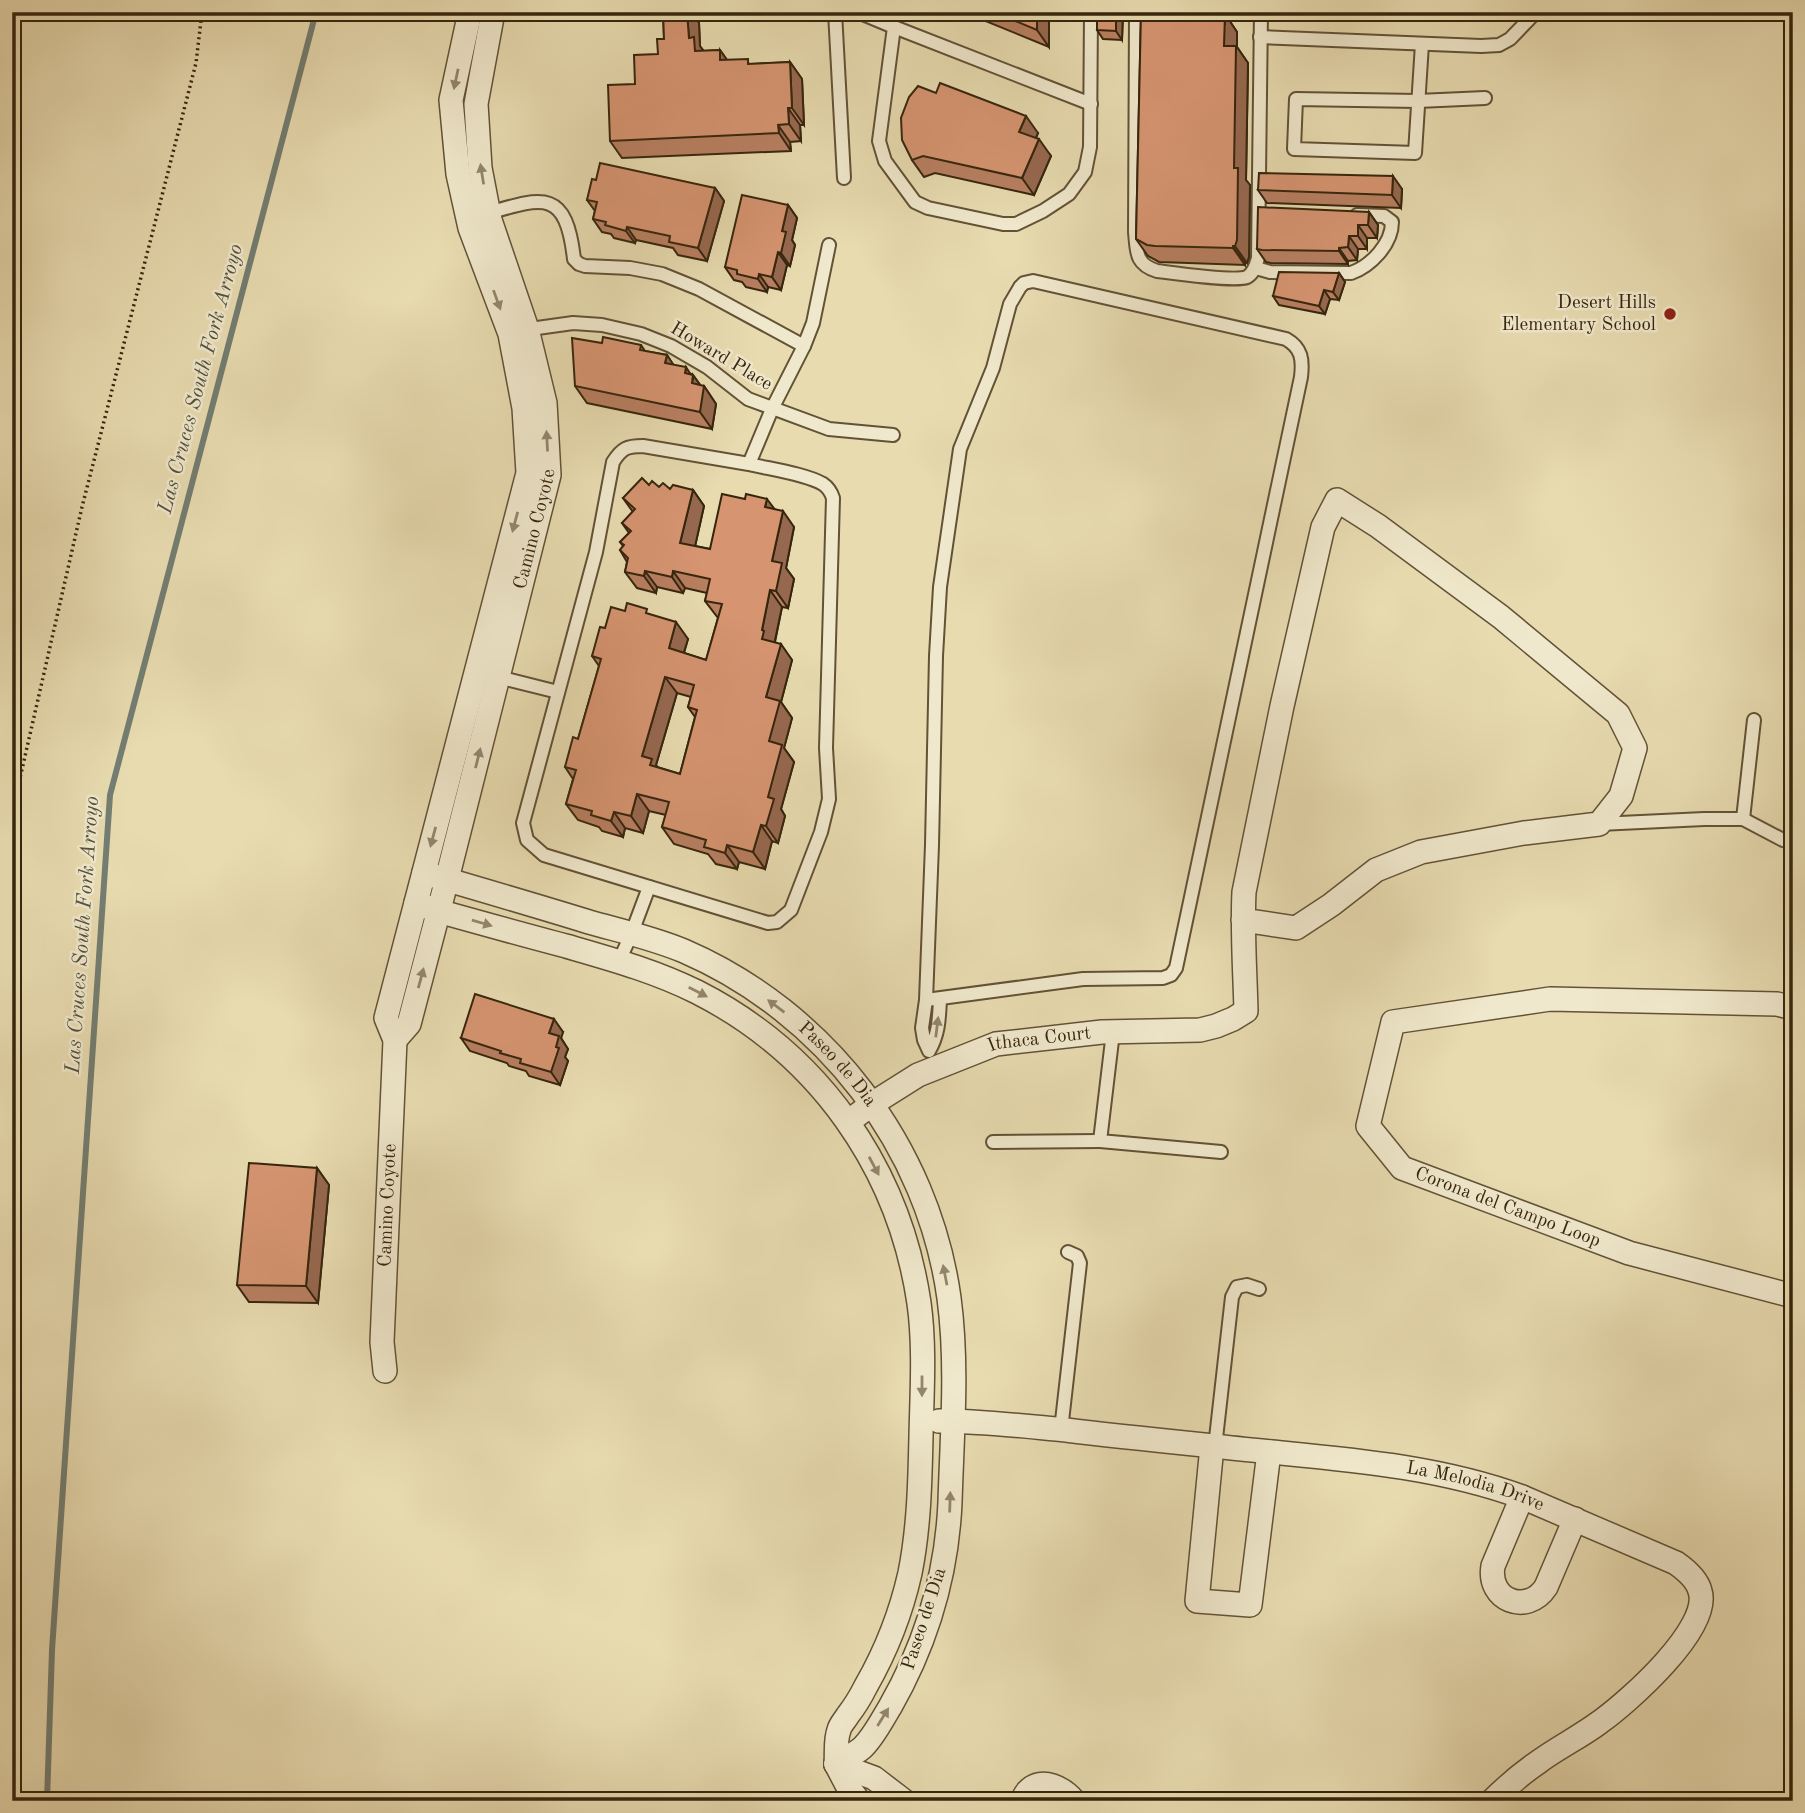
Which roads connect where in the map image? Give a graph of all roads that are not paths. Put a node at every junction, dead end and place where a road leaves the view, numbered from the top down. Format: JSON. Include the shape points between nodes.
{"nodes":[{"id":1,"x":470,"y":12,"type":"edge"},
{"id":2,"x":493,"y":12,"type":"edge"},
{"id":3,"x":835,"y":12,"type":"edge"},
{"id":4,"x":858,"y":12,"type":"edge"},
{"id":5,"x":1091,"y":12,"type":"edge"},
{"id":6,"x":1136,"y":12,"type":"edge"},
{"id":7,"x":1261,"y":12,"type":"edge"},
{"id":8,"x":1536,"y":12,"type":"edge"},
{"id":9,"x":894,"y":26,"type":"junction"},
{"id":10,"x":1260,"y":37,"type":"junction"},
{"id":11,"x":1422,"y":44,"type":"junction"},
{"id":12,"x":1485,"y":98,"type":"dead end"},
{"id":13,"x":1418,"y":101,"type":"junction"},
{"id":14,"x":1090,"y":104,"type":"junction"},
{"id":15,"x":844,"y":178,"type":"dead end"},
{"id":16,"x":1258,"y":211,"type":"junction"},
{"id":17,"x":1272,"y":212,"type":"edge"},
{"id":18,"x":1342,"y":214,"type":"edge"},
{"id":19,"x":479,"y":216,"type":"junction"},
{"id":20,"x":829,"y":245,"type":"dead end"},
{"id":21,"x":1256,"y":268,"type":"junction"},
{"id":22,"x":518,"y":332,"type":"junction"},
{"id":23,"x":804,"y":346,"type":"junction"},
{"id":24,"x":772,"y":409,"type":"junction"},
{"id":25,"x":893,"y":435,"type":"dead end"},
{"id":26,"x":749,"y":464,"type":"junction"},
{"id":27,"x":487,"y":675,"type":"junction"},
{"id":28,"x":558,"y":692,"type":"junction"},
{"id":29,"x":1754,"y":720,"type":"dead end"},
{"id":30,"x":1743,"y":819,"type":"junction"},
{"id":31,"x":1599,"y":824,"type":"junction"},
{"id":32,"x":1793,"y":842,"type":"edge"},
{"id":33,"x":424,"y":873,"type":"junction"},
{"id":34,"x":447,"y":879,"type":"junction"},
{"id":35,"x":649,"y":887,"type":"junction"},
{"id":36,"x":416,"y":903,"type":"junction"},
{"id":37,"x":438,"y":911,"type":"junction"},
{"id":38,"x":1242,"y":920,"type":"junction"},
{"id":39,"x":631,"y":935,"type":"junction"},
{"id":40,"x":618,"y":961,"type":"junction"},
{"id":41,"x":940,"y":999,"type":"junction"},
{"id":42,"x":926,"y":1000,"type":"junction"},
{"id":43,"x":1793,"y":1007,"type":"edge"},
{"id":44,"x":1113,"y":1032,"type":"junction"},
{"id":45,"x":396,"y":1040,"type":"junction"},
{"id":46,"x":931,"y":1060,"type":"junction"},
{"id":47,"x":872,"y":1104,"type":"junction"},
{"id":48,"x":848,"y":1122,"type":"junction"},
{"id":49,"x":1100,"y":1141,"type":"junction"},
{"id":50,"x":993,"y":1142,"type":"dead end"},
{"id":51,"x":1221,"y":1152,"type":"dead end"},
{"id":52,"x":1068,"y":1252,"type":"dead end"},
{"id":53,"x":1259,"y":1289,"type":"dead end"},
{"id":54,"x":1793,"y":1296,"type":"edge"},
{"id":55,"x":385,"y":1371,"type":"dead end"},
{"id":56,"x":922,"y":1421,"type":"junction"},
{"id":57,"x":952,"y":1421,"type":"junction"},
{"id":58,"x":1061,"y":1430,"type":"junction"},
{"id":59,"x":1213,"y":1446,"type":"junction"},
{"id":60,"x":1269,"y":1452,"type":"junction"},
{"id":61,"x":1522,"y":1497,"type":"junction"},
{"id":62,"x":1575,"y":1519,"type":"junction"},
{"id":63,"x":836,"y":1764,"type":"junction"},
{"id":64,"x":859,"y":1801,"type":"edge"},
{"id":65,"x":904,"y":1801,"type":"edge"},
{"id":66,"x":1022,"y":1801,"type":"edge"},
{"id":67,"x":1074,"y":1801,"type":"edge"},
{"id":68,"x":1492,"y":1801,"type":"edge"}],
"edges":[{"from":1,"to":19,"type":"street","name":"Camino Coyote","one_way":true,"via":[[451,100],[458,174]]},
{"from":19,"to":2,"type":"street","name":"Camino Coyote","one_way":true,"via":[[476,104]]},
{"from":3,"to":15,"type":"lane"},
{"from":4,"to":9,"type":"lane"},
{"from":5,"to":14,"type":"lane"},
{"from":6,"to":21,"type":"lane","via":[[1135,232],[1140,262],[1157,271],[1232,279],[1247,277]]},
{"from":7,"to":10,"type":"lane"},
{"from":8,"to":11,"type":"lane","via":[[1499,45]]},
{"from":9,"to":14,"type":"lane"},
{"from":9,"to":14,"type":"lane","via":[[879,141],[885,161],[905,189],[915,202],[928,208],[1003,224],[1016,224],[1043,211],[1069,194],[1085,172]]},
{"from":10,"to":11,"type":"lane"},
{"from":10,"to":16,"type":"lane"},
{"from":11,"to":13,"type":"lane"},
{"from":12,"to":13,"type":"lane"},
{"from":13,"to":13,"type":"lane","via":[[1415,153],[1294,149],[1296,99]]},
{"from":16,"to":17,"type":"lane"},
{"from":16,"to":21,"type":"lane"},
{"from":18,"to":21,"type":"lane","via":[[1384,216],[1392,222],[1392,232],[1362,269],[1351,273]]},
{"from":19,"to":22,"type":"street","name":"Camino Coyote"},
{"from":19,"to":23,"type":"lane","via":[[524,203],[556,206],[566,218],[579,264],[662,274]]},
{"from":20,"to":23,"type":"lane"},
{"from":22,"to":24,"type":"lane","name":"Howard Place","via":[[573,323],[641,334],[671,346],[748,399]]},
{"from":22,"to":27,"type":"street","name":"Camino Coyote","via":[[528,473]]},
{"from":23,"to":24,"type":"lane"},
{"from":24,"to":25,"type":"lane","name":"Howard Place","via":[[829,429]]},
{"from":24,"to":26,"type":"lane"},
{"from":26,"to":28,"type":"lane","via":[[643,446],[620,450],[613,461],[596,552]]},
{"from":26,"to":35,"type":"lane","via":[[821,483],[833,498],[826,748],[830,799],[791,910],[778,922],[768,923]]},
{"from":27,"to":28,"type":"lane"},
{"from":27,"to":33,"type":"street","name":"Camino Coyote","one_way":true},
{"from":34,"to":27,"type":"street","name":"Camino Coyote","one_way":true},
{"from":28,"to":35,"type":"lane","via":[[523,823],[527,840],[544,855]]},
{"from":29,"to":30,"type":"lane"},
{"from":30,"to":31,"type":"lane"},
{"from":30,"to":32,"type":"lane"},
{"from":31,"to":38,"type":"street","via":[[1421,852],[1376,870],[1296,928]]},
{"from":31,"to":38,"type":"street","via":[[1621,796],[1635,748],[1618,714],[1501,617],[1337,500],[1322,527],[1290,668]]},
{"from":33,"to":34,"type":"street","name":"Paseo de Dia"},
{"from":33,"to":36,"type":"street","name":"Camino Coyote"},
{"from":34,"to":37,"type":"street","name":"Camino Coyote"},
{"from":34,"to":39,"type":"street","name":"Paseo de Dia"},
{"from":35,"to":39,"type":"lane"},
{"from":36,"to":37,"type":"street","name":"Paseo de Dia"},
{"from":36,"to":45,"type":"street","name":"Camino Coyote","via":[[386,1018]]},
{"from":37,"to":40,"type":"street","name":"Paseo de Dia","one_way":true},
{"from":45,"to":37,"type":"street","name":"Camino Coyote","one_way":true,"via":[[409,1024]]},
{"from":38,"to":44,"type":"street","name":"Ithaca Court","via":[[1246,1011],[1200,1030]]},
{"from":39,"to":40,"type":"lane"},
{"from":47,"to":39,"type":"street","name":"Paseo de Dia","one_way":true,"via":[[826,1049],[768,1000],[705,961]]},
{"from":40,"to":48,"type":"street","name":"Paseo de Dia","one_way":true,"via":[[678,983],[745,1020],[799,1065]]},
{"from":41,"to":42,"type":"lane"},
{"from":41,"to":42,"type":"lane","via":[[1083,979],[1163,978],[1176,968],[1301,377],[1303,361],[1294,343],[1033,281],[1016,292],[993,368],[960,449],[940,587]]},
{"from":46,"to":41,"type":"lane","one_way":true},
{"from":42,"to":46,"type":"lane","via":[[922,1028]]},
{"from":43,"to":54,"type":"street","name":"Corona del Campo Loop","via":[[1550,999],[1393,1022],[1368,1126],[1402,1168],[1629,1253]]},
{"from":44,"to":46,"type":"street","name":"Ithaca Court","via":[[996,1044]]},
{"from":44,"to":49,"type":"lane"},
{"from":45,"to":55,"type":"street","name":"Camino Coyote","via":[[382,1342]]},
{"from":46,"to":47,"type":"street","name":"Ithaca Court","via":[[918,1075]]},
{"from":47,"to":48,"type":"street","name":"Ithaca Court"},
{"from":57,"to":47,"type":"street","name":"Paseo de Dia","one_way":true,"via":[[952,1328],[939,1247],[911,1171]]},
{"from":48,"to":56,"type":"street","name":"Paseo de Dia","one_way":true,"via":[[885,1186],[913,1272],[921,1321]]},
{"from":49,"to":50,"type":"lane"},
{"from":49,"to":51,"type":"lane"},
{"from":52,"to":58,"type":"lane","via":[[1080,1263]]},
{"from":53,"to":59,"type":"lane","via":[[1237,1287],[1232,1297]]},
{"from":56,"to":57,"type":"street","name":"La Melodia Drive"},
{"from":56,"to":63,"type":"street","name":"Paseo de Dia","via":[[918,1519],[910,1574],[881,1658],[839,1729]]},
{"from":57,"to":58,"type":"street","name":"La Melodia Drive"},
{"from":63,"to":57,"type":"street","name":"Paseo de Dia","one_way":true,"via":[[862,1747],[873,1733],[919,1647],[945,1554]]},
{"from":58,"to":59,"type":"street","name":"La Melodia Drive"},
{"from":59,"to":60,"type":"street","name":"La Melodia Drive"},
{"from":59,"to":60,"type":"street","via":[[1197,1601],[1250,1605]]},
{"from":60,"to":61,"type":"street","name":"La Melodia Drive","via":[[1424,1469]]},
{"from":61,"to":62,"type":"street","name":"La Melodia Drive"},
{"from":61,"to":62,"type":"street","via":[[1493,1566],[1494,1587],[1505,1597],[1526,1602],[1541,1595]]},
{"from":62,"to":68,"type":"street","name":"La Melodia Drive","via":[[1686,1570],[1701,1591],[1698,1618],[1638,1691],[1599,1723],[1514,1779]]},
{"from":63,"to":64,"type":"street"},
{"from":63,"to":65,"type":"street","via":[[874,1778]]},
{"from":66,"to":67,"type":"street","via":[[1029,1790],[1047,1784]]}]}
